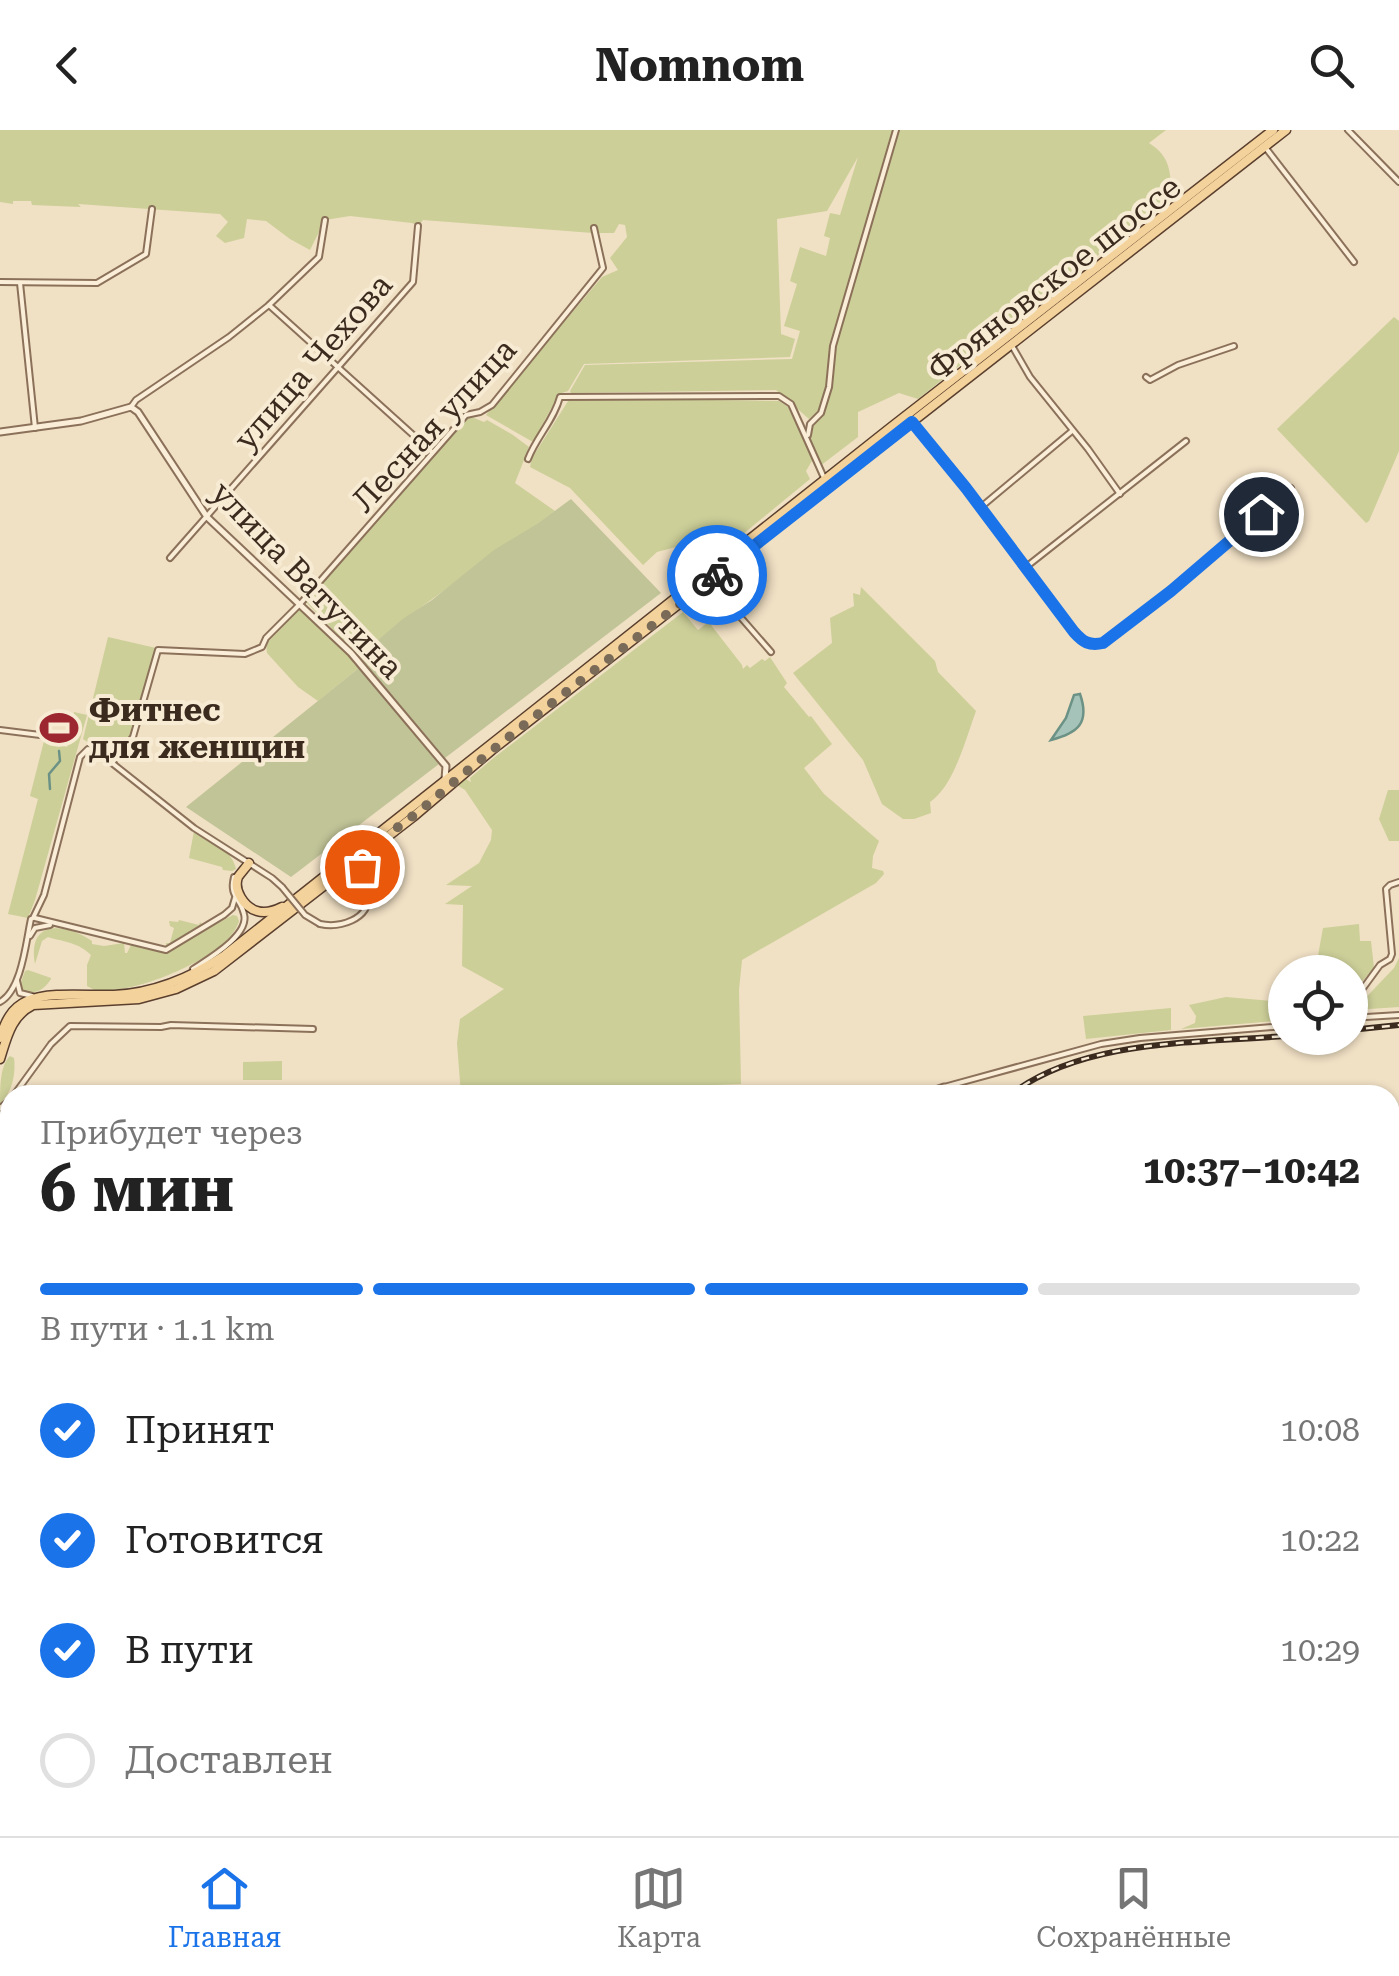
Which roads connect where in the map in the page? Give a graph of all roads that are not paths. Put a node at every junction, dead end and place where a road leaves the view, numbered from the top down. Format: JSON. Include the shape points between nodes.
{"nodes":[{"id":1,"x":896,"y":130,"type":"edge"},
{"id":2,"x":1274,"y":130,"type":"edge"},
{"id":3,"x":1286,"y":130,"type":"edge"},
{"id":4,"x":1348,"y":130,"type":"edge"},
{"id":5,"x":1264,"y":147,"type":"junction"},
{"id":6,"x":1399,"y":182,"type":"edge"},
{"id":7,"x":152,"y":209,"type":"dead end"},
{"id":8,"x":324,"y":220,"type":"dead end"},
{"id":9,"x":418,"y":226,"type":"dead end"},
{"id":10,"x":594,"y":228,"type":"dead end"},
{"id":11,"x":1354,"y":262,"type":"dead end"},
{"id":12,"x":0,"y":282,"type":"edge"},
{"id":13,"x":20,"y":283,"type":"junction"},
{"id":14,"x":268,"y":305,"type":"junction"},
{"id":15,"x":1011,"y":344,"type":"junction"},
{"id":16,"x":1234,"y":346,"type":"dead end"},
{"id":17,"x":338,"y":367,"type":"junction"},
{"id":18,"x":1146,"y":377,"type":"dead end"},
{"id":19,"x":131,"y":407,"type":"junction"},
{"id":20,"x":912,"y":422,"type":"junction"},
{"id":21,"x":35,"y":428,"type":"junction"},
{"id":22,"x":1072,"y":431,"type":"junction"},
{"id":23,"x":0,"y":432,"type":"edge"},
{"id":24,"x":808,"y":440,"type":"junction"},
{"id":25,"x":1186,"y":441,"type":"dead end"},
{"id":26,"x":433,"y":454,"type":"junction"},
{"id":27,"x":528,"y":459,"type":"dead end"},
{"id":28,"x":825,"y":480,"type":"junction"},
{"id":29,"x":1290,"y":488,"type":"dead end"},
{"id":30,"x":1120,"y":494,"type":"junction"},
{"id":31,"x":980,"y":507,"type":"junction"},
{"id":32,"x":206,"y":517,"type":"junction"},
{"id":33,"x":170,"y":558,"type":"dead end"},
{"id":34,"x":1026,"y":567,"type":"junction"},
{"id":35,"x":709,"y":581,"type":"junction"},
{"id":36,"x":300,"y":604,"type":"junction"},
{"id":37,"x":771,"y":652,"type":"dead end"},
{"id":38,"x":0,"y":730,"type":"edge"},
{"id":39,"x":64,"y":738,"type":"dead end"},
{"id":40,"x":112,"y":764,"type":"junction"},
{"id":41,"x":446,"y":766,"type":"junction"},
{"id":42,"x":459,"y":770,"type":"junction"},
{"id":43,"x":442,"y":784,"type":"junction"},
{"id":44,"x":384,"y":839,"type":"junction"},
{"id":45,"x":249,"y":863,"type":"junction"},
{"id":46,"x":1399,"y":882,"type":"edge"},
{"id":47,"x":367,"y":890,"type":"junction"},
{"id":48,"x":235,"y":898,"type":"junction"},
{"id":49,"x":301,"y":900,"type":"junction"},
{"id":50,"x":224,"y":915,"type":"junction"},
{"id":51,"x":34,"y":918,"type":"junction"},
{"id":52,"x":245,"y":920,"type":"junction"},
{"id":53,"x":60,"y":925,"type":"junction"},
{"id":54,"x":36,"y":928,"type":"junction"},
{"id":55,"x":28,"y":940,"type":"junction"},
{"id":56,"x":16,"y":978,"type":"junction"},
{"id":57,"x":1368,"y":981,"type":"edge"},
{"id":58,"x":164,"y":985,"type":"junction"},
{"id":59,"x":42,"y":997,"type":"junction"},
{"id":60,"x":0,"y":1002,"type":"edge"},
{"id":61,"x":2,"y":1014,"type":"edge"},
{"id":62,"x":1399,"y":1015,"type":"edge"},
{"id":63,"x":1368,"y":1017,"type":"edge"},
{"id":64,"x":1268,"y":1027,"type":"edge"},
{"id":65,"x":313,"y":1030,"type":"dead end"},
{"id":66,"x":1,"y":1034,"type":"edge"},
{"id":67,"x":0,"y":1059,"type":"edge"},
{"id":68,"x":20,"y":1085,"type":"edge"},
{"id":69,"x":963,"y":1085,"type":"edge"}],
"edges":[{"from":1,"to":24,"type":"street","via":[[834,346],[830,388]]},
{"from":2,"to":28,"type":"main road","name":"Фряновское шоссе"},
{"from":3,"to":5,"type":"main road","name":"Фряновское шоссе"},
{"from":4,"to":6,"type":"street"},
{"from":5,"to":11,"type":"street"},
{"from":5,"to":15,"type":"main road","name":"Фряновское шоссе"},
{"from":7,"to":13,"type":"street","via":[[146,254],[97,282]]},
{"from":8,"to":14,"type":"street","via":[[319,258]]},
{"from":9,"to":17,"type":"street","name":"улица Чехова","via":[[414,282]]},
{"from":10,"to":26,"type":"street","name":"Лесная улица","via":[[603,268],[492,405],[466,414]]},
{"from":12,"to":13,"type":"street"},
{"from":13,"to":21,"type":"street"},
{"from":14,"to":17,"type":"street"},
{"from":14,"to":19,"type":"street"},
{"from":15,"to":20,"type":"main road","name":"Фряновское шоссе"},
{"from":15,"to":22,"type":"street"},
{"from":16,"to":18,"type":"street"},
{"from":17,"to":26,"type":"street"},
{"from":17,"to":32,"type":"street","name":"улица Чехова"},
{"from":19,"to":21,"type":"street"},
{"from":19,"to":32,"type":"street","name":"улица Ватутина"},
{"from":20,"to":31,"type":"street"},
{"from":20,"to":35,"type":"main road","name":"Фряновское шоссе"},
{"from":21,"to":23,"type":"street"},
{"from":22,"to":30,"type":"street"},
{"from":22,"to":31,"type":"street"},
{"from":24,"to":27,"type":"street","via":[[791,404],[779,396],[560,396]]},
{"from":24,"to":28,"type":"street"},
{"from":25,"to":30,"type":"street"},
{"from":26,"to":36,"type":"street","name":"Лесная улица"},
{"from":28,"to":42,"type":"main road","name":"Фряновское шоссе"},
{"from":29,"to":34,"type":"street","via":[[1103,643],[1082,641]]},
{"from":30,"to":34,"type":"street"},
{"from":31,"to":34,"type":"street"},
{"from":32,"to":33,"type":"street","name":"улица Чехова"},
{"from":32,"to":36,"type":"street","name":"улица Ватутина"},
{"from":35,"to":37,"type":"street"},
{"from":35,"to":44,"type":"main road","name":"Фряновское шоссе"},
{"from":36,"to":40,"type":"street","name":"Лесная улица","via":[[262,647],[244,654],[158,650],[133,737]]},
{"from":36,"to":41,"type":"street","name":"улица Ватутина","via":[[352,654]]},
{"from":38,"to":39,"type":"street"},
{"from":40,"to":45,"type":"street"},
{"from":40,"to":51,"type":"street","via":[[83,752]]},
{"from":41,"to":42,"type":"street"},
{"from":41,"to":43,"type":"street"},
{"from":42,"to":43,"type":"main road","name":"Фряновское шоссе"},
{"from":43,"to":49,"type":"main road","name":"Фряновское шоссе"},
{"from":44,"to":47,"type":"street","via":[[362,867]]},
{"from":44,"to":49,"type":"main road","name":"Фряновское шоссе"},
{"from":45,"to":47,"type":"street","bridge":true,"via":[[320,924],[352,920],[366,906]]},
{"from":45,"to":48,"type":"street","via":[[234,877]]},
{"from":45,"to":49,"type":"main road","via":[[236,885],[250,908],[268,912]]},
{"from":46,"to":57,"type":"street","via":[[1386,889],[1392,954]]},
{"from":47,"to":49,"type":"street","via":[[343,879]]},
{"from":48,"to":50,"type":"street"},
{"from":48,"to":52,"type":"street"},
{"from":49,"to":58,"type":"main road","name":"Фряновское шоссе","via":[[210,965]]},
{"from":49,"to":67,"type":"main road","name":"Фряновское шоссе","via":[[214,971],[176,989],[139,999],[33,1005],[10,1028]]},
{"from":50,"to":52,"type":"street","via":[[238,911]]},
{"from":50,"to":53,"type":"street","via":[[163,950]]},
{"from":51,"to":53,"type":"street"},
{"from":51,"to":54,"type":"street"},
{"from":51,"to":55,"type":"street"},
{"from":52,"to":58,"type":"street","via":[[220,950]]},
{"from":53,"to":54,"type":"street"},
{"from":54,"to":55,"type":"street"},
{"from":55,"to":56,"type":"street"},
{"from":56,"to":59,"type":"street","via":[[20,993]]},
{"from":56,"to":60,"type":"street"},
{"from":58,"to":59,"type":"main road","name":"Фряновское шоссе"},
{"from":59,"to":66,"type":"main road","via":[[19,1006]]},
{"from":61,"to":66,"type":"street"},
{"from":62,"to":63,"type":"street"},
{"from":64,"to":69,"type":"street","via":[[1100,1044]]},
{"from":65,"to":68,"type":"street","via":[[70,1026]]}]}
